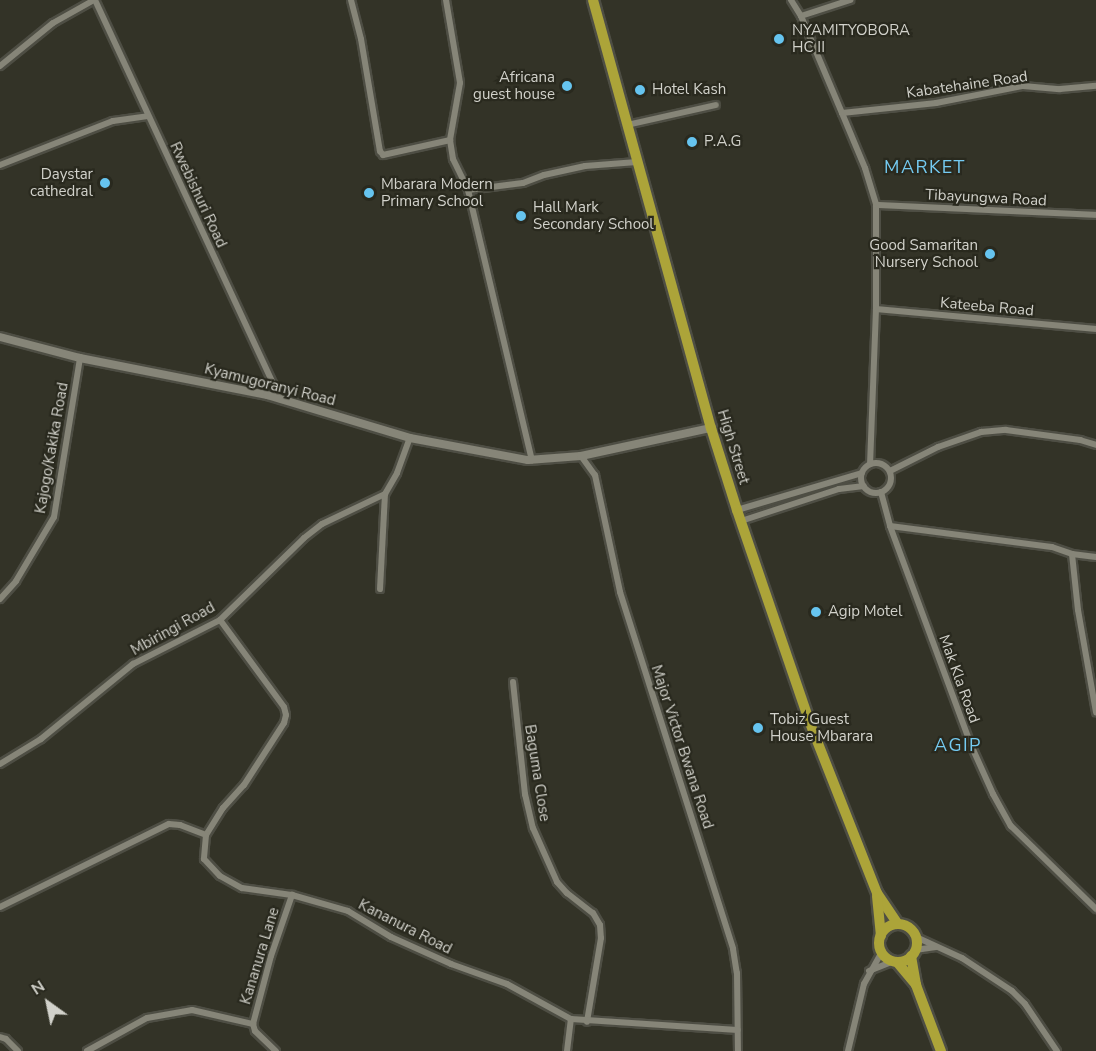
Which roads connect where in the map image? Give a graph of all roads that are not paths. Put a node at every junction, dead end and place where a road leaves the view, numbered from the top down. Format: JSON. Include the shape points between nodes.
{"nodes":[{"id":1,"x":95,"y":0,"type":"edge"},
{"id":2,"x":351,"y":0,"type":"edge"},
{"id":3,"x":446,"y":0,"type":"edge"},
{"id":4,"x":593,"y":0,"type":"edge"},
{"id":5,"x":791,"y":0,"type":"edge"},
{"id":6,"x":850,"y":0,"type":"edge"},
{"id":7,"x":801,"y":16,"type":"junction"},
{"id":8,"x":0,"y":66,"type":"edge"},
{"id":9,"x":1096,"y":86,"type":"edge"},
{"id":10,"x":716,"y":105,"type":"dead end"},
{"id":11,"x":842,"y":113,"type":"junction"},
{"id":12,"x":148,"y":116,"type":"junction"},
{"id":13,"x":627,"y":125,"type":"junction"},
{"id":14,"x":450,"y":140,"type":"junction"},
{"id":15,"x":637,"y":162,"type":"junction"},
{"id":16,"x":0,"y":165,"type":"edge"},
{"id":17,"x":468,"y":190,"type":"junction"},
{"id":18,"x":876,"y":205,"type":"junction"},
{"id":19,"x":1096,"y":215,"type":"edge"},
{"id":20,"x":876,"y":309,"type":"junction"},
{"id":21,"x":1096,"y":329,"type":"edge"},
{"id":22,"x":0,"y":337,"type":"edge"},
{"id":23,"x":80,"y":358,"type":"junction"},
{"id":24,"x":280,"y":399,"type":"junction"},
{"id":25,"x":711,"y":428,"type":"junction"},
{"id":26,"x":410,"y":438,"type":"junction"},
{"id":27,"x":1096,"y":445,"type":"edge"},
{"id":28,"x":581,"y":456,"type":"junction"},
{"id":29,"x":532,"y":460,"type":"junction"},
{"id":30,"x":870,"y":464,"type":"junction"},
{"id":31,"x":890,"y":471,"type":"junction"},
{"id":32,"x":862,"y":473,"type":"junction"},
{"id":33,"x":864,"y":486,"type":"junction"},
{"id":34,"x":881,"y":492,"type":"junction"},
{"id":35,"x":385,"y":494,"type":"junction"},
{"id":36,"x":737,"y":510,"type":"junction"},
{"id":37,"x":741,"y":521,"type":"junction"},
{"id":38,"x":890,"y":526,"type":"junction"},
{"id":39,"x":1072,"y":554,"type":"junction"},
{"id":40,"x":1096,"y":556,"type":"edge"},
{"id":41,"x":380,"y":589,"type":"dead end"},
{"id":42,"x":0,"y":599,"type":"edge"},
{"id":43,"x":220,"y":620,"type":"junction"},
{"id":44,"x":513,"y":682,"type":"dead end"},
{"id":45,"x":1096,"y":712,"type":"edge"},
{"id":46,"x":0,"y":764,"type":"edge"},
{"id":47,"x":206,"y":835,"type":"junction"},
{"id":48,"x":877,"y":892,"type":"junction"},
{"id":49,"x":292,"y":895,"type":"junction"},
{"id":50,"x":0,"y":907,"type":"edge"},
{"id":51,"x":1096,"y":909,"type":"edge"},
{"id":52,"x":898,"y":924,"type":"junction"},
{"id":53,"x":881,"y":936,"type":"junction"},
{"id":54,"x":916,"y":937,"type":"junction"},
{"id":55,"x":936,"y":947,"type":"junction"},
{"id":56,"x":882,"y":952,"type":"junction"},
{"id":57,"x":913,"y":953,"type":"junction"},
{"id":58,"x":895,"y":961,"type":"junction"},
{"id":59,"x":868,"y":971,"type":"junction"},
{"id":60,"x":916,"y":985,"type":"junction"},
{"id":61,"x":572,"y":1019,"type":"junction"},
{"id":62,"x":587,"y":1022,"type":"junction"},
{"id":63,"x":253,"y":1024,"type":"junction"},
{"id":64,"x":738,"y":1030,"type":"junction"},
{"id":65,"x":0,"y":1037,"type":"edge"},
{"id":66,"x":96,"y":1049,"type":"edge"},
{"id":67,"x":18,"y":1051,"type":"edge"},
{"id":68,"x":87,"y":1051,"type":"edge"},
{"id":69,"x":276,"y":1051,"type":"edge"},
{"id":70,"x":567,"y":1051,"type":"edge"},
{"id":71,"x":738,"y":1051,"type":"edge"},
{"id":72,"x":848,"y":1051,"type":"edge"},
{"id":73,"x":941,"y":1051,"type":"edge"},
{"id":74,"x":1057,"y":1051,"type":"edge"}],
"edges":[{"from":1,"to":8,"type":"street","via":[[53,23]]},
{"from":1,"to":12,"type":"street","name":"Rwebishuri Road"},
{"from":2,"to":14,"type":"street","via":[[380,151],[383,155]]},
{"from":3,"to":14,"type":"street","via":[[460,83]]},
{"from":4,"to":13,"type":"main road","name":"High Street"},
{"from":5,"to":7,"type":"street"},
{"from":6,"to":7,"type":"street"},
{"from":7,"to":11,"type":"street"},
{"from":9,"to":11,"type":"street","name":"Kabatehaine Road","via":[[1023,86],[936,103]]},
{"from":10,"to":13,"type":"street"},
{"from":11,"to":18,"type":"street"},
{"from":12,"to":16,"type":"street","via":[[113,121]]},
{"from":12,"to":24,"type":"street","name":"Rwebishuri Road"},
{"from":13,"to":15,"type":"main road","name":"High Street"},
{"from":14,"to":17,"type":"street","via":[[453,159]]},
{"from":15,"to":17,"type":"street","via":[[585,166],[523,183]]},
{"from":15,"to":25,"type":"main road","name":"High Street"},
{"from":17,"to":29,"type":"street"},
{"from":18,"to":19,"type":"street","name":"Tibayungwa Road"},
{"from":18,"to":20,"type":"street"},
{"from":20,"to":21,"type":"street","name":"Kateeba Road"},
{"from":20,"to":30,"type":"street"},
{"from":22,"to":23,"type":"street","name":"Kyamugoranyi Road"},
{"from":23,"to":24,"type":"street","name":"Kyamugoranyi Road"},
{"from":23,"to":42,"type":"street","name":"Kajogo/Kakika Road","via":[[54,517]]},
{"from":24,"to":26,"type":"street","name":"Kyamugoranyi Road"},
{"from":25,"to":28,"type":"street","name":"Kyamugoranyi Road"},
{"from":25,"to":36,"type":"main road","name":"High Street"},
{"from":26,"to":29,"type":"street","name":"Kyamugoranyi Road"},
{"from":26,"to":35,"type":"street"},
{"from":27,"to":31,"type":"street","via":[[1006,430],[981,432],[938,447]]},
{"from":28,"to":29,"type":"street","name":"Kyamugoranyi Road"},
{"from":28,"to":64,"type":"street","name":"Major Victor Bwana Road","via":[[595,475],[620,592],[733,949]]},
{"from":30,"to":31,"type":"street","via":[[882,463]]},
{"from":30,"to":32,"type":"street"},
{"from":31,"to":34,"type":"street","via":[[890,484]]},
{"from":32,"to":33,"type":"street"},
{"from":32,"to":36,"type":"street"},
{"from":33,"to":34,"type":"street","via":[[869,491]]},
{"from":33,"to":37,"type":"street","via":[[839,489]]},
{"from":34,"to":38,"type":"street","name":"Mak Kla Road"},
{"from":35,"to":41,"type":"street"},
{"from":35,"to":43,"type":"street","name":"Mbiringi Road","via":[[322,524]]},
{"from":36,"to":37,"type":"main road","name":"High Street"},
{"from":37,"to":48,"type":"main road","name":"High Street","via":[[810,723]]},
{"from":38,"to":39,"type":"street","via":[[1052,547]]},
{"from":38,"to":51,"type":"street","name":"Mak Kla Road","via":[[993,794],[1011,826]]},
{"from":39,"to":40,"type":"street"},
{"from":39,"to":45,"type":"street"},
{"from":43,"to":46,"type":"street","name":"Mbiringi Road","via":[[133,664],[41,739]]},
{"from":43,"to":47,"type":"street","via":[[286,715],[249,777]]},
{"from":44,"to":62,"type":"street","name":"Baguma Close","via":[[525,794],[533,828],[557,882],[593,913],[600,925]]},
{"from":47,"to":49,"type":"street","name":"Kananura Road","via":[[204,859],[220,876],[242,888]]},
{"from":47,"to":50,"type":"street","via":[[169,824]]},
{"from":48,"to":52,"type":"main road","name":"High Street"},
{"from":48,"to":53,"type":"main road","name":"High Street"},
{"from":49,"to":61,"type":"street","name":"Kananura Road","via":[[348,911],[391,937],[507,984]]},
{"from":49,"to":63,"type":"street","name":"Kananura Lane"},
{"from":52,"to":53,"type":"main road"},
{"from":52,"to":54,"type":"main road","via":[[909,928]]},
{"from":53,"to":56,"type":"main road"},
{"from":54,"to":55,"type":"street"},
{"from":54,"to":57,"type":"main road"},
{"from":55,"to":57,"type":"street"},
{"from":55,"to":74,"type":"street","via":[[962,958],[1012,991]]},
{"from":56,"to":58,"type":"main road"},
{"from":56,"to":59,"type":"street"},
{"from":57,"to":58,"type":"main road"},
{"from":57,"to":60,"type":"main road"},
{"from":58,"to":59,"type":"street"},
{"from":58,"to":60,"type":"main road"},
{"from":59,"to":72,"type":"street"},
{"from":60,"to":73,"type":"main road"},
{"from":61,"to":62,"type":"street","name":"Kananura Road"},
{"from":61,"to":70,"type":"street"},
{"from":62,"to":64,"type":"street","name":"Kananura Road"},
{"from":63,"to":66,"type":"street","via":[[192,1010],[160,1014]]},
{"from":63,"to":69,"type":"street"},
{"from":64,"to":71,"type":"street","name":"Major Victor Bwana Road"},
{"from":65,"to":67,"type":"street"},
{"from":66,"to":68,"type":"street"}]}
